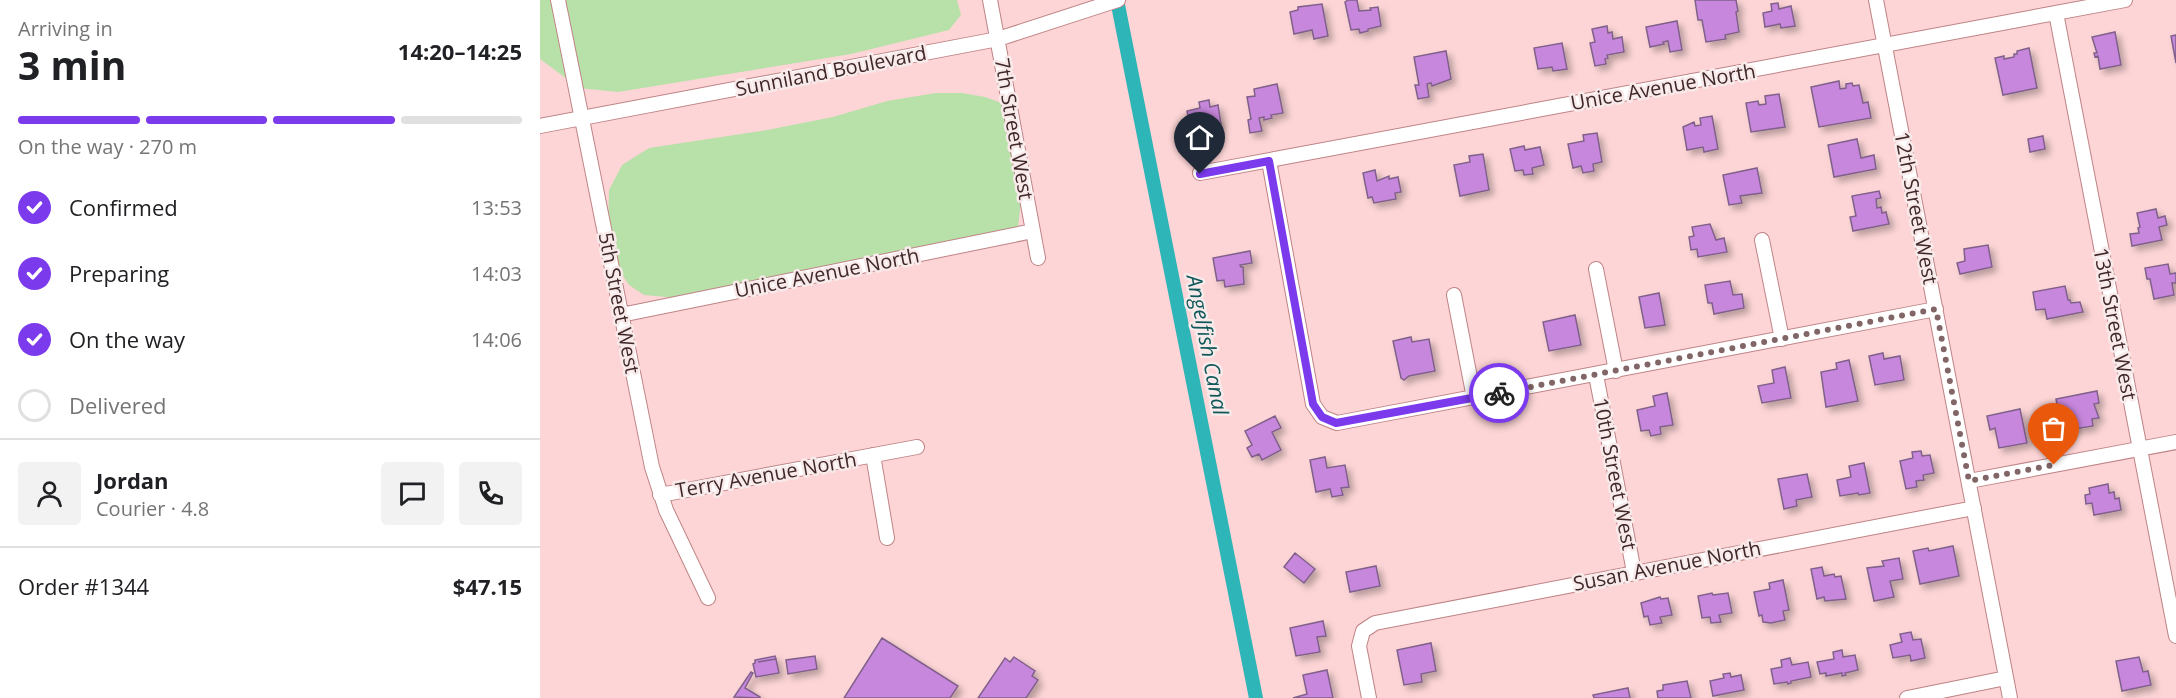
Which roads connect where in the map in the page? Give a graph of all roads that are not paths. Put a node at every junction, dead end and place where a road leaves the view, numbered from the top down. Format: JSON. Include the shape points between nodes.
{"nodes":[{"id":1,"x":558,"y":0,"type":"edge"},
{"id":2,"x":990,"y":0,"type":"edge"},
{"id":3,"x":1118,"y":0,"type":"edge"},
{"id":4,"x":1876,"y":0,"type":"edge"},
{"id":5,"x":2126,"y":0,"type":"edge"},
{"id":6,"x":2056,"y":13,"type":"junction"},
{"id":7,"x":998,"y":39,"type":"junction"},
{"id":8,"x":1885,"y":45,"type":"junction"},
{"id":9,"x":581,"y":118,"type":"junction"},
{"id":10,"x":540,"y":126,"type":"edge"},
{"id":11,"x":1269,"y":161,"type":"junction"},
{"id":12,"x":1200,"y":174,"type":"dead end"},
{"id":13,"x":1033,"y":231,"type":"junction"},
{"id":14,"x":1762,"y":240,"type":"dead end"},
{"id":15,"x":1038,"y":258,"type":"dead end"},
{"id":16,"x":1596,"y":269,"type":"dead end"},
{"id":17,"x":1454,"y":295,"type":"dead end"},
{"id":18,"x":1936,"y":309,"type":"junction"},
{"id":19,"x":621,"y":315,"type":"junction"},
{"id":20,"x":1782,"y":339,"type":"junction"},
{"id":21,"x":1616,"y":371,"type":"junction"},
{"id":22,"x":1596,"y":375,"type":"junction"},
{"id":23,"x":1474,"y":398,"type":"junction"},
{"id":24,"x":2176,"y":442,"type":"edge"},
{"id":25,"x":916,"y":447,"type":"dead end"},
{"id":26,"x":2139,"y":449,"type":"junction"},
{"id":27,"x":873,"y":456,"type":"junction"},
{"id":28,"x":1969,"y":481,"type":"junction"},
{"id":29,"x":660,"y":495,"type":"junction"},
{"id":30,"x":1974,"y":508,"type":"junction"},
{"id":31,"x":888,"y":538,"type":"dead end"},
{"id":32,"x":1634,"y":572,"type":"junction"},
{"id":33,"x":708,"y":597,"type":"dead end"},
{"id":34,"x":2176,"y":636,"type":"edge"},
{"id":35,"x":2006,"y":678,"type":"junction"},
{"id":36,"x":1369,"y":698,"type":"edge"},
{"id":37,"x":1907,"y":698,"type":"edge"},
{"id":38,"x":2010,"y":698,"type":"edge"}],
"edges":[{"from":1,"to":9,"type":"street","name":"5th Street West"},
{"from":2,"to":7,"type":"street","name":"7th Street West"},
{"from":3,"to":7,"type":"street","name":"Sunniland Boulevard"},
{"from":4,"to":8,"type":"street","name":"12th Street West"},
{"from":5,"to":6,"type":"street","name":"Unice Avenue North"},
{"from":6,"to":8,"type":"street","name":"Unice Avenue North"},
{"from":6,"to":26,"type":"street","name":"13th Street West"},
{"from":7,"to":9,"type":"street","name":"Sunniland Boulevard"},
{"from":7,"to":13,"type":"street","name":"7th Street West"},
{"from":8,"to":11,"type":"street","name":"Unice Avenue North"},
{"from":8,"to":18,"type":"street","name":"12th Street West"},
{"from":9,"to":10,"type":"street","name":"Sunniland Boulevard"},
{"from":9,"to":19,"type":"street","name":"5th Street West"},
{"from":11,"to":12,"type":"street","name":"Unice Avenue North"},
{"from":11,"to":23,"type":"street","via":[[1313,404],[1322,417],[1336,423]]},
{"from":13,"to":15,"type":"street","name":"7th Street West"},
{"from":13,"to":19,"type":"street","name":"Unice Avenue North"},
{"from":14,"to":20,"type":"street"},
{"from":16,"to":21,"type":"street"},
{"from":17,"to":23,"type":"street"},
{"from":18,"to":20,"type":"street"},
{"from":18,"to":28,"type":"street","name":"12th Street West"},
{"from":19,"to":29,"type":"street","name":"5th Street West"},
{"from":20,"to":21,"type":"street"},
{"from":21,"to":22,"type":"street"},
{"from":22,"to":23,"type":"street"},
{"from":22,"to":32,"type":"street","name":"10th Street West"},
{"from":24,"to":26,"type":"street"},
{"from":25,"to":27,"type":"street","name":"Terry Avenue North"},
{"from":26,"to":28,"type":"street"},
{"from":26,"to":34,"type":"street","name":"13th Street West"},
{"from":27,"to":29,"type":"street","name":"Terry Avenue North"},
{"from":27,"to":31,"type":"street","name":"Terry Avenue North"},
{"from":28,"to":30,"type":"street","name":"12th Street West"},
{"from":29,"to":33,"type":"street","name":"5th Street West"},
{"from":30,"to":32,"type":"street","name":"Susan Avenue North"},
{"from":30,"to":35,"type":"street","name":"12th Street West"},
{"from":32,"to":36,"type":"street","name":"Susan Avenue North","via":[[1375,623],[1363,631],[1359,646]]},
{"from":35,"to":37,"type":"street"},
{"from":35,"to":38,"type":"street","name":"12th Street West"}]}
